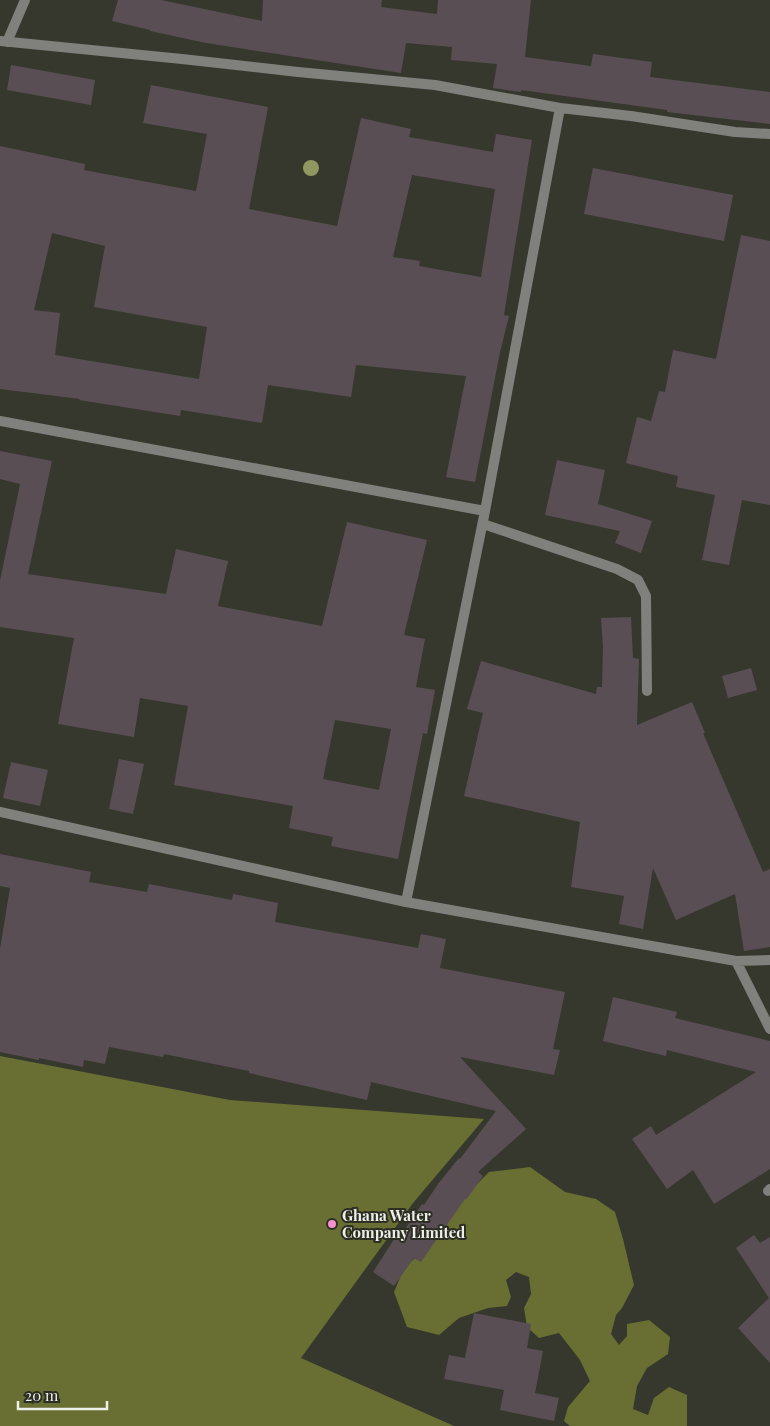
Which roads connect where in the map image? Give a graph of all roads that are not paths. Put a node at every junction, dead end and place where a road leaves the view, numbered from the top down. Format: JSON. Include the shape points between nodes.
{"nodes":[{"id":1,"x":25,"y":0,"type":"edge"},
{"id":2,"x":3,"y":42,"type":"edge"},
{"id":3,"x":560,"y":108,"type":"junction"},
{"id":4,"x":770,"y":134,"type":"edge"},
{"id":5,"x":0,"y":421,"type":"edge"},
{"id":6,"x":485,"y":511,"type":"junction"},
{"id":7,"x":483,"y":524,"type":"junction"},
{"id":8,"x":648,"y":692,"type":"dead end"},
{"id":9,"x":0,"y":812,"type":"edge"},
{"id":10,"x":406,"y":902,"type":"junction"},
{"id":11,"x":770,"y":960,"type":"edge"},
{"id":12,"x":736,"y":961,"type":"junction"},
{"id":13,"x":770,"y":1029,"type":"edge"}],
"edges":[{"from":1,"to":2,"type":"lane"},
{"from":2,"to":3,"type":"lane","via":[[435,85]]},
{"from":3,"to":4,"type":"lane"},
{"from":3,"to":6,"type":"lane"},
{"from":5,"to":6,"type":"lane"},
{"from":6,"to":7,"type":"lane"},
{"from":7,"to":8,"type":"lane","via":[[617,569],[638,580],[646,596]]},
{"from":7,"to":10,"type":"lane"},
{"from":9,"to":10,"type":"lane"},
{"from":10,"to":12,"type":"lane"},
{"from":11,"to":12,"type":"lane"},
{"from":12,"to":13,"type":"lane"}]}
